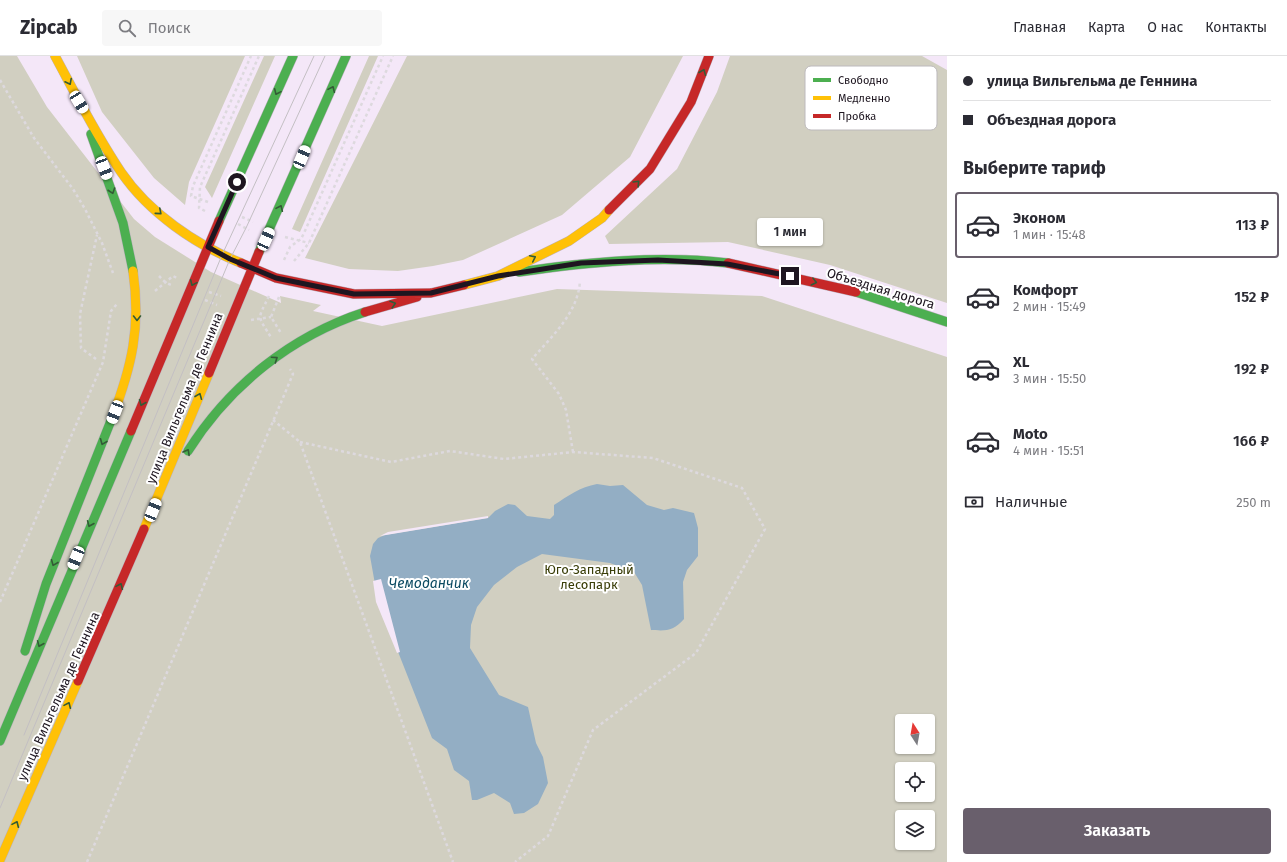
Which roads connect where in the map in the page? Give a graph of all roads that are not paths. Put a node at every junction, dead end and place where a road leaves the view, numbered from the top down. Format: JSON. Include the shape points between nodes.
{"nodes":[{"id":1,"x":293,"y":56,"type":"edge"},
{"id":2,"x":346,"y":56,"type":"edge"},
{"id":3,"x":709,"y":56,"type":"edge"},
{"id":4,"x":57,"y":58,"type":"edge"},
{"id":5,"x":79,"y":102,"type":"junction"},
{"id":6,"x":208,"y":247,"type":"junction"},
{"id":7,"x":252,"y":269,"type":"junction"},
{"id":8,"x":498,"y":276,"type":"junction"},
{"id":9,"x":431,"y":293,"type":"junction"},
{"id":10,"x":947,"y":322,"type":"edge"},
{"id":11,"x":153,"y":510,"type":"junction"},
{"id":12,"x":23,"y":658,"type":"dead end"},
{"id":13,"x":18,"y":672,"type":"dead end"},
{"id":14,"x":0,"y":732,"type":"edge"},
{"id":15,"x":0,"y":741,"type":"edge"},
{"id":16,"x":0,"y":860,"type":"edge"}],
"edges":[{"from":1,"to":6,"type":"main road","one_way":true},
{"from":7,"to":2,"type":"main road","name":"улица Вильгельма де Геннина","one_way":true},
{"from":8,"to":3,"type":"main road","one_way":true,"via":[[569,241],[602,218],[650,169],[691,102]]},
{"from":4,"to":5,"type":"main road","one_way":true},
{"from":5,"to":6,"type":"main road","one_way":true,"via":[[122,173],[147,202],[181,231]]},
{"from":5,"to":12,"type":"main road","one_way":true,"via":[[124,223],[136,293],[135,344],[125,385],[46,584]]},
{"from":6,"to":7,"type":"main road"},
{"from":6,"to":15,"type":"main road","one_way":true},
{"from":7,"to":9,"type":"main road","via":[[276,278],[354,294]]},
{"from":11,"to":7,"type":"main road","name":"улица Вильгельма де Геннина","one_way":true},
{"from":8,"to":9,"type":"main road"},
{"from":8,"to":10,"type":"main road","name":"Объездная дорога","one_way":true,"via":[[581,263],[658,260],[727,264],[864,294]]},
{"from":11,"to":9,"type":"main road","one_way":true,"via":[[200,429],[245,381],[282,354],[341,321]]},
{"from":16,"to":11,"type":"main road","name":"улица Вильгельма де Геннина","one_way":true},
{"from":13,"to":14,"type":"main road"}]}
